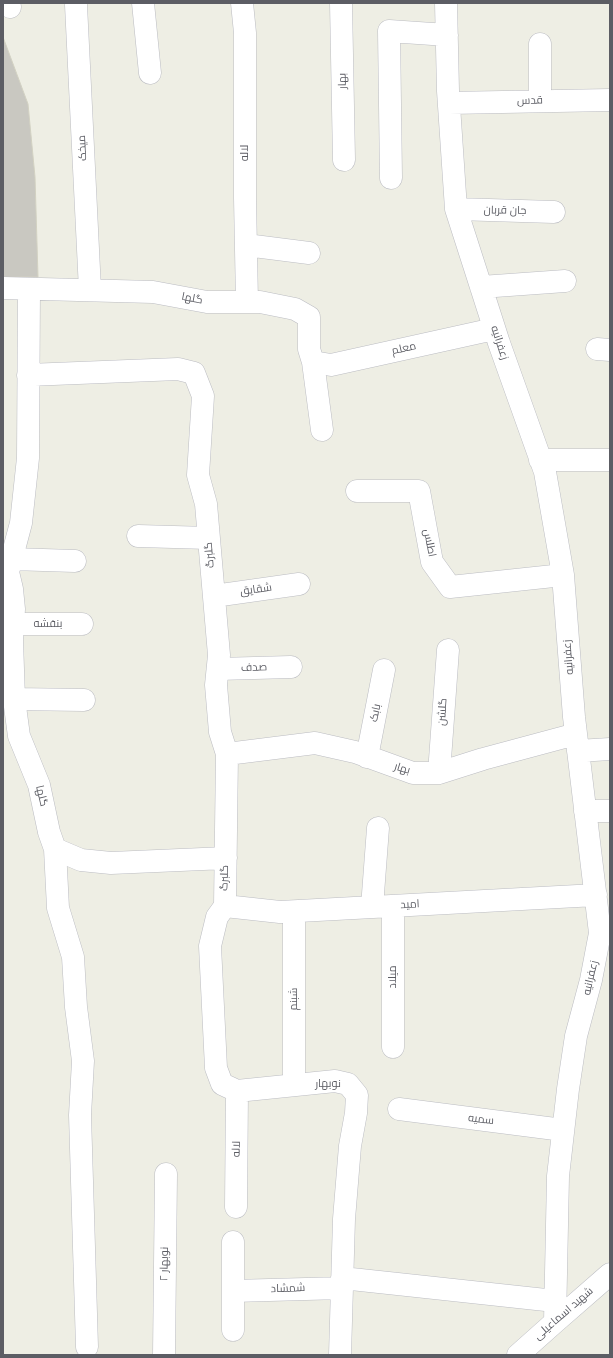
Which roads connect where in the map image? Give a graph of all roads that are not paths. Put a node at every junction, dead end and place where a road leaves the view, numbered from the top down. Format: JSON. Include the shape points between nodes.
{"nodes":[{"id":1,"x":143,"y":3,"type":"edge"},
{"id":2,"x":242,"y":3,"type":"edge"},
{"id":3,"x":341,"y":3,"type":"edge"},
{"id":4,"x":446,"y":3,"type":"edge"},
{"id":5,"x":76,"y":5,"type":"dead end"},
{"id":6,"x":447,"y":35,"type":"junction"},
{"id":7,"x":540,"y":44,"type":"dead end"},
{"id":8,"x":150,"y":74,"type":"dead end"},
{"id":9,"x":610,"y":100,"type":"edge"},
{"id":10,"x":540,"y":101,"type":"junction"},
{"id":11,"x":449,"y":103,"type":"junction"},
{"id":12,"x":344,"y":160,"type":"dead end"},
{"id":13,"x":392,"y":178,"type":"dead end"},
{"id":14,"x":456,"y":210,"type":"junction"},
{"id":15,"x":554,"y":212,"type":"dead end"},
{"id":16,"x":246,"y":246,"type":"junction"},
{"id":17,"x":309,"y":253,"type":"dead end"},
{"id":18,"x":565,"y":281,"type":"dead end"},
{"id":19,"x":481,"y":287,"type":"junction"},
{"id":20,"x":3,"y":288,"type":"edge"},
{"id":21,"x":28,"y":289,"type":"junction"},
{"id":22,"x":90,"y":290,"type":"junction"},
{"id":23,"x":247,"y":302,"type":"junction"},
{"id":24,"x":494,"y":329,"type":"junction"},
{"id":25,"x":313,"y":362,"type":"junction"},
{"id":26,"x":28,"y":375,"type":"junction"},
{"id":27,"x":322,"y":430,"type":"dead end"},
{"id":28,"x":540,"y":460,"type":"junction"},
{"id":29,"x":610,"y":460,"type":"edge"},
{"id":30,"x":357,"y":491,"type":"dead end"},
{"id":31,"x":138,"y":536,"type":"dead end"},
{"id":32,"x":209,"y":538,"type":"junction"},
{"id":33,"x":75,"y":561,"type":"dead end"},
{"id":34,"x":7,"y":565,"type":"edge"},
{"id":35,"x":563,"y":575,"type":"junction"},
{"id":36,"x":299,"y":584,"type":"dead end"},
{"id":37,"x":214,"y":596,"type":"junction"},
{"id":38,"x":13,"y":624,"type":"junction"},
{"id":39,"x":82,"y":624,"type":"dead end"},
{"id":40,"x":448,"y":650,"type":"dead end"},
{"id":41,"x":291,"y":667,"type":"dead end"},
{"id":42,"x":218,"y":669,"type":"junction"},
{"id":43,"x":384,"y":670,"type":"dead end"},
{"id":44,"x":14,"y":699,"type":"junction"},
{"id":45,"x":84,"y":700,"type":"dead end"},
{"id":46,"x":577,"y":743,"type":"junction"},
{"id":47,"x":610,"y":749,"type":"edge"},
{"id":48,"x":227,"y":754,"type":"junction"},
{"id":49,"x":367,"y":756,"type":"junction"},
{"id":50,"x":439,"y":773,"type":"junction"},
{"id":51,"x":585,"y":811,"type":"junction"},
{"id":52,"x":610,"y":811,"type":"edge"},
{"id":53,"x":378,"y":828,"type":"dead end"},
{"id":54,"x":55,"y":849,"type":"junction"},
{"id":55,"x":226,"y":858,"type":"junction"},
{"id":56,"x":601,"y":904,"type":"edge"},
{"id":57,"x":224,"y":906,"type":"junction"},
{"id":58,"x":382,"y":907,"type":"junction"},
{"id":59,"x":294,"y":912,"type":"junction"},
{"id":60,"x":393,"y":1048,"type":"dead end"},
{"id":61,"x":294,"y":1085,"type":"junction"},
{"id":62,"x":238,"y":1091,"type":"junction"},
{"id":63,"x":399,"y":1109,"type":"dead end"},
{"id":64,"x":563,"y":1130,"type":"junction"},
{"id":65,"x":166,"y":1174,"type":"dead end"},
{"id":66,"x":236,"y":1207,"type":"dead end"},
{"id":67,"x":233,"y":1242,"type":"dead end"},
{"id":68,"x":610,"y":1274,"type":"edge"},
{"id":69,"x":342,"y":1283,"type":"junction"},
{"id":70,"x":233,"y":1291,"type":"junction"},
{"id":71,"x":555,"y":1311,"type":"junction"},
{"id":72,"x":233,"y":1330,"type":"dead end"},
{"id":73,"x":87,"y":1347,"type":"dead end"},
{"id":74,"x":164,"y":1355,"type":"edge"},
{"id":75,"x":340,"y":1355,"type":"edge"},
{"id":76,"x":518,"y":1355,"type":"edge"}],
"edges":[{"from":1,"to":8,"type":"street"},
{"from":2,"to":16,"type":"street","name":"لاله","via":[[245,33]]},
{"from":3,"to":12,"type":"street","name":"بهار"},
{"from":4,"to":6,"type":"street","name":"زعفرانیه"},
{"from":5,"to":22,"type":"street","name":"میخک"},
{"from":6,"to":11,"type":"street","name":"زعفرانیه"},
{"from":6,"to":13,"type":"street","via":[[389,31]]},
{"from":7,"to":10,"type":"street"},
{"from":9,"to":10,"type":"street","name":"قدس"},
{"from":10,"to":11,"type":"street","name":"قدس"},
{"from":11,"to":14,"type":"street","name":"زعفرانیه"},
{"from":14,"to":15,"type":"street","name":"جان قربان"},
{"from":14,"to":19,"type":"street","name":"زعفرانیه"},
{"from":16,"to":17,"type":"street"},
{"from":16,"to":23,"type":"street","name":"لاله"},
{"from":18,"to":19,"type":"street"},
{"from":19,"to":24,"type":"street","name":"زعفرانیه"},
{"from":20,"to":21,"type":"street","name":"گلها"},
{"from":21,"to":22,"type":"street","name":"گلها"},
{"from":21,"to":26,"type":"street","name":"گلها"},
{"from":22,"to":23,"type":"street","name":"گلها","via":[[153,292],[207,302]]},
{"from":23,"to":25,"type":"street","name":"گلها","via":[[295,309],[308,318],[309,349]]},
{"from":24,"to":25,"type":"street","name":"معلم","via":[[331,365]]},
{"from":24,"to":28,"type":"street","name":"زعفرانیه"},
{"from":25,"to":27,"type":"street","name":"گلها"},
{"from":26,"to":32,"type":"street","name":"گلبرگ","via":[[178,369],[194,373],[203,396],[198,475],[206,504]]},
{"from":26,"to":34,"type":"street","name":"گلها","via":[[28,458],[21,523]]},
{"from":28,"to":29,"type":"street"},
{"from":28,"to":35,"type":"street","name":"زعفرانیه","via":[[545,472]]},
{"from":30,"to":35,"type":"street","name":"اطلس","via":[[419,491],[432,562],[450,587]]},
{"from":31,"to":32,"type":"street"},
{"from":32,"to":37,"type":"street","name":"گلبرگ"},
{"from":33,"to":34,"type":"street"},
{"from":34,"to":38,"type":"street","name":"گلها","via":[[12,589]]},
{"from":35,"to":46,"type":"street","name":"زعفرانیه"},
{"from":36,"to":37,"type":"street","name":"شقایق"},
{"from":37,"to":42,"type":"street","name":"گلبرگ"},
{"from":38,"to":39,"type":"street","name":"بنفشه"},
{"from":38,"to":44,"type":"street","name":"گلها"},
{"from":40,"to":50,"type":"street","name":"گلشن"},
{"from":41,"to":42,"type":"street","name":"صدف"},
{"from":42,"to":48,"type":"street","name":"گلبرگ","via":[[216,684],[220,732]]},
{"from":43,"to":49,"type":"street","name":"بابک"},
{"from":44,"to":45,"type":"street"},
{"from":44,"to":54,"type":"street","name":"گلها","via":[[19,736],[39,785]]},
{"from":46,"to":47,"type":"street","name":"بهار"},
{"from":46,"to":50,"type":"street","name":"بهار","via":[[483,759]]},
{"from":46,"to":51,"type":"street","name":"زعفرانیه"},
{"from":48,"to":49,"type":"street","name":"بهار","via":[[315,743]]},
{"from":48,"to":55,"type":"street","name":"گلبرگ"},
{"from":49,"to":50,"type":"street","name":"بهار","via":[[413,773]]},
{"from":51,"to":52,"type":"street"},
{"from":51,"to":56,"type":"street","name":"زعفرانیه"},
{"from":53,"to":58,"type":"street","name":"میلاد"},
{"from":54,"to":55,"type":"street","via":[[81,860],[112,863]]},
{"from":54,"to":73,"type":"street","name":"گلها","via":[[58,908],[73,957],[82,1061],[80,1115]]},
{"from":55,"to":57,"type":"street","name":"گلبرگ"},
{"from":56,"to":58,"type":"street","name":"امید"},
{"from":56,"to":64,"type":"street","name":"زعفرانیه","via":[[600,933],[592,980],[576,1036]]},
{"from":57,"to":59,"type":"street","name":"امید"},
{"from":57,"to":62,"type":"street","via":[[217,917],[210,946],[216,1068],[222,1084]]},
{"from":58,"to":59,"type":"street","name":"امید"},
{"from":58,"to":60,"type":"street","name":"میلاد"},
{"from":59,"to":61,"type":"street","name":"شبنم"},
{"from":61,"to":62,"type":"street","name":"نوبهار"},
{"from":61,"to":69,"type":"street","name":"نوبهار","via":[[335,1082],[348,1084],[357,1095],[344,1219]]},
{"from":62,"to":66,"type":"street","name":"لاله"},
{"from":63,"to":64,"type":"street","name":"سمیه"},
{"from":64,"to":71,"type":"street","name":"زعفرانیه","via":[[558,1176]]},
{"from":65,"to":74,"type":"street","name":"نوبهار ۲"},
{"from":67,"to":70,"type":"street"},
{"from":68,"to":71,"type":"street","name":"شهید اسماعیلی"},
{"from":69,"to":70,"type":"street","name":"شمشاد"},
{"from":69,"to":71,"type":"street","name":"شمشاد"},
{"from":69,"to":75,"type":"street","name":"نوبهار"},
{"from":70,"to":72,"type":"street"},
{"from":71,"to":76,"type":"street","name":"شهید اسماعیلی"}]}
